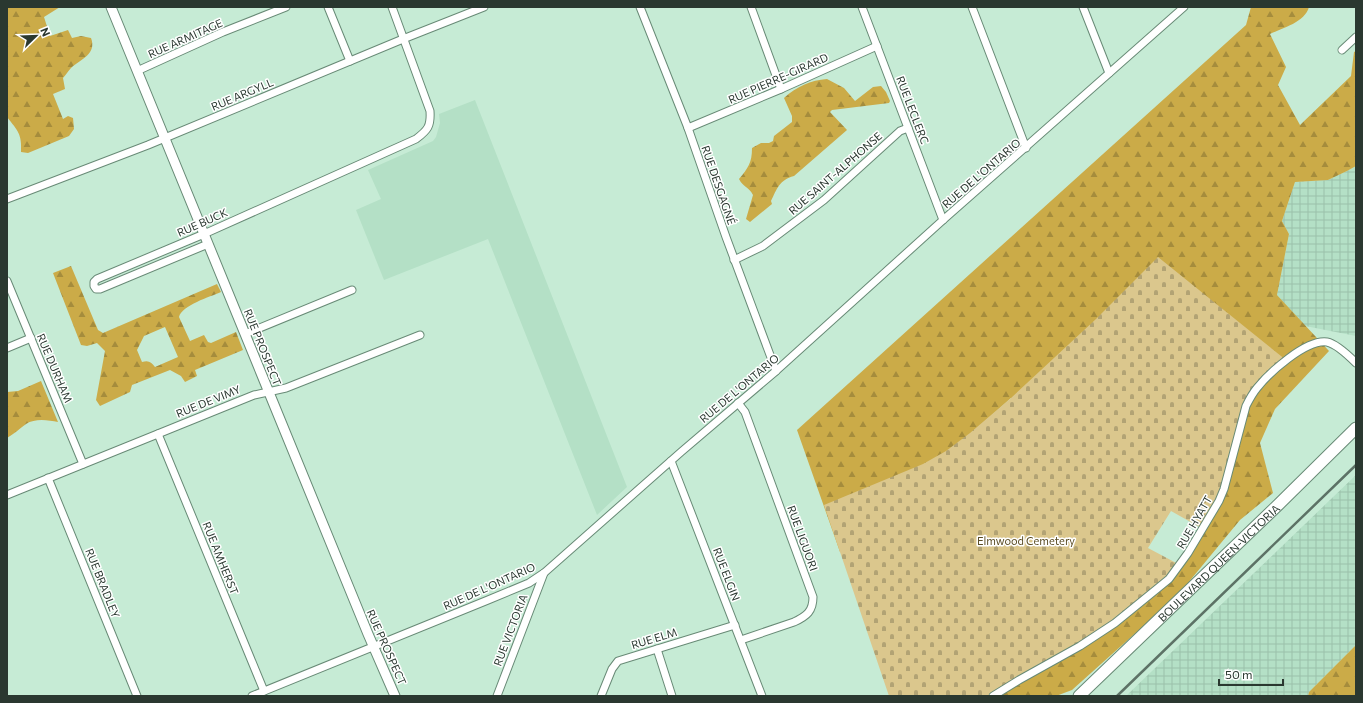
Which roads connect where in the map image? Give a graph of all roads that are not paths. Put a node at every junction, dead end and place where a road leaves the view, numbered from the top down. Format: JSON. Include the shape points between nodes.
{"nodes":[{"id":1,"x":111,"y":7,"type":"edge"},
{"id":2,"x":286,"y":7,"type":"edge"},
{"id":3,"x":328,"y":7,"type":"edge"},
{"id":4,"x":392,"y":7,"type":"edge"},
{"id":5,"x":484,"y":7,"type":"edge"},
{"id":6,"x":640,"y":7,"type":"edge"},
{"id":7,"x":751,"y":7,"type":"edge"},
{"id":8,"x":862,"y":7,"type":"edge"},
{"id":9,"x":972,"y":7,"type":"edge"},
{"id":10,"x":1083,"y":7,"type":"edge"},
{"id":11,"x":1184,"y":7,"type":"edge"},
{"id":12,"x":1356,"y":38,"type":"edge"},
{"id":13,"x":404,"y":39,"type":"junction"},
{"id":14,"x":877,"y":46,"type":"junction"},
{"id":15,"x":1342,"y":50,"type":"dead end"},
{"id":16,"x":350,"y":61,"type":"junction"},
{"id":17,"x":137,"y":71,"type":"junction"},
{"id":18,"x":1109,"y":72,"type":"junction"},
{"id":19,"x":781,"y":89,"type":"junction"},
{"id":20,"x":688,"y":128,"type":"junction"},
{"id":21,"x":908,"y":128,"type":"junction"},
{"id":22,"x":164,"y":138,"type":"junction"},
{"id":23,"x":1026,"y":148,"type":"junction"},
{"id":24,"x":7,"y":199,"type":"edge"},
{"id":25,"x":943,"y":220,"type":"junction"},
{"id":26,"x":204,"y":234,"type":"junction"},
{"id":27,"x":208,"y":244,"type":"junction"},
{"id":28,"x":734,"y":260,"type":"junction"},
{"id":29,"x":7,"y":281,"type":"edge"},
{"id":30,"x":352,"y":290,"type":"dead end"},
{"id":31,"x":245,"y":334,"type":"junction"},
{"id":32,"x":420,"y":335,"type":"dead end"},
{"id":33,"x":31,"y":338,"type":"junction"},
{"id":34,"x":7,"y":348,"type":"edge"},
{"id":35,"x":1356,"y":363,"type":"edge"},
{"id":36,"x":776,"y":372,"type":"junction"},
{"id":37,"x":268,"y":392,"type":"junction"},
{"id":38,"x":738,"y":403,"type":"junction"},
{"id":39,"x":1356,"y":428,"type":"edge"},
{"id":40,"x":158,"y":434,"type":"junction"},
{"id":41,"x":671,"y":461,"type":"junction"},
{"id":42,"x":83,"y":464,"type":"junction"},
{"id":43,"x":48,"y":478,"type":"junction"},
{"id":44,"x":7,"y":495,"type":"edge"},
{"id":45,"x":544,"y":573,"type":"junction"},
{"id":46,"x":734,"y":624,"type":"junction"},
{"id":47,"x":740,"y":640,"type":"junction"},
{"id":48,"x":373,"y":647,"type":"junction"},
{"id":49,"x":657,"y":649,"type":"junction"},
{"id":50,"x":264,"y":691,"type":"junction"},
{"id":51,"x":137,"y":696,"type":"edge"},
{"id":52,"x":252,"y":696,"type":"edge"},
{"id":53,"x":395,"y":696,"type":"edge"},
{"id":54,"x":497,"y":696,"type":"edge"},
{"id":55,"x":601,"y":696,"type":"edge"},
{"id":56,"x":672,"y":696,"type":"edge"},
{"id":57,"x":762,"y":696,"type":"edge"},
{"id":58,"x":993,"y":696,"type":"edge"},
{"id":59,"x":1078,"y":696,"type":"edge"}],
"edges":[{"from":1,"to":17,"type":"street","name":"RUE PROSPECT"},
{"from":2,"to":17,"type":"street","name":"RUE ARMITAGE"},
{"from":3,"to":16,"type":"street"},
{"from":4,"to":13,"type":"street"},
{"from":5,"to":13,"type":"street","name":"RUE ARGYLL"},
{"from":6,"to":20,"type":"street","name":"RUE DESGAGNÉ"},
{"from":7,"to":19,"type":"street"},
{"from":8,"to":14,"type":"street","name":"RUE LECLERC"},
{"from":9,"to":23,"type":"street"},
{"from":10,"to":18,"type":"street"},
{"from":11,"to":18,"type":"street","name":"RUE DE L'ONTARIO"},
{"from":12,"to":15,"type":"street"},
{"from":13,"to":16,"type":"street","name":"RUE ARGYLL"},
{"from":13,"to":26,"type":"street","name":"RUE BUCK","via":[[430,111],[431,122],[426,132],[416,139]]},
{"from":14,"to":19,"type":"street","name":"RUE PIERRE-GIRARD"},
{"from":14,"to":21,"type":"street","name":"RUE LECLERC"},
{"from":16,"to":22,"type":"street","name":"RUE ARGYLL"},
{"from":17,"to":22,"type":"street","name":"RUE PROSPECT"},
{"from":18,"to":23,"type":"street","name":"RUE DE L'ONTARIO"},
{"from":19,"to":20,"type":"street","name":"RUE PIERRE-GIRARD"},
{"from":20,"to":28,"type":"street","name":"RUE DESGAGNÉ"},
{"from":21,"to":25,"type":"street","name":"RUE LECLERC"},
{"from":21,"to":28,"type":"street","name":"RUE SAINT-ALPHONSE","via":[[900,131],[824,200],[763,246]]},
{"from":22,"to":24,"type":"street","name":"RUE ARGYLL"},
{"from":22,"to":26,"type":"street","name":"RUE PROSPECT"},
{"from":23,"to":25,"type":"street","name":"RUE DE L'ONTARIO"},
{"from":25,"to":36,"type":"street","name":"RUE DE L'ONTARIO"},
{"from":26,"to":27,"type":"street","name":"RUE PROSPECT"},
{"from":26,"to":27,"type":"street","name":"RUE BUCK","via":[[96,279],[94,286],[100,289]]},
{"from":27,"to":31,"type":"street","name":"RUE PROSPECT"},
{"from":28,"to":36,"type":"street","name":"RUE DESGAGNÉ"},
{"from":29,"to":33,"type":"street","name":"RUE DURHAM"},
{"from":30,"to":31,"type":"street"},
{"from":31,"to":37,"type":"street","name":"RUE PROSPECT"},
{"from":32,"to":37,"type":"street","name":"RUE DE VIMY","via":[[286,388]]},
{"from":33,"to":34,"type":"street"},
{"from":33,"to":42,"type":"street","name":"RUE DURHAM"},
{"from":35,"to":58,"type":"street","name":"RUE HYATT","via":[[1336,346],[1319,342],[1300,350],[1264,380],[1246,406],[1229,474],[1219,501],[1188,554],[1169,579],[1115,623]]},
{"from":36,"to":38,"type":"street","name":"RUE DE L'ONTARIO"},
{"from":37,"to":40,"type":"street","name":"RUE DE VIMY","via":[[254,395]]},
{"from":37,"to":48,"type":"street","name":"RUE PROSPECT"},
{"from":38,"to":41,"type":"street","name":"RUE DE L'ONTARIO"},
{"from":38,"to":47,"type":"street","name":"RUE LIGUORI","via":[[746,412],[812,597],[811,610],[802,618]]},
{"from":39,"to":59,"type":"main road","name":"BOULEVARD QUEEN-VICTORIA"},
{"from":40,"to":42,"type":"street","name":"RUE DE VIMY"},
{"from":40,"to":50,"type":"street","name":"RUE AMHERST"},
{"from":41,"to":45,"type":"street","name":"RUE DE L'ONTARIO"},
{"from":41,"to":46,"type":"street","name":"RUE ELGIN"},
{"from":42,"to":43,"type":"street","name":"RUE DE VIMY"},
{"from":43,"to":44,"type":"street","name":"RUE DE VIMY"},
{"from":43,"to":51,"type":"street","name":"RUE BRADLEY"},
{"from":45,"to":48,"type":"street","name":"RUE DE L'ONTARIO","via":[[529,583]]},
{"from":45,"to":54,"type":"street","name":"RUE VICTORIA"},
{"from":46,"to":47,"type":"street","name":"RUE ELGIN"},
{"from":46,"to":49,"type":"street","name":"RUE ELM"},
{"from":47,"to":57,"type":"street","name":"RUE ELGIN"},
{"from":48,"to":50,"type":"street","name":"RUE DE L'ONTARIO"},
{"from":48,"to":53,"type":"street","name":"RUE PROSPECT"},
{"from":49,"to":55,"type":"street","name":"RUE ELM","via":[[614,665]]},
{"from":49,"to":56,"type":"street"},
{"from":50,"to":52,"type":"street","name":"RUE DE L'ONTARIO"}]}
